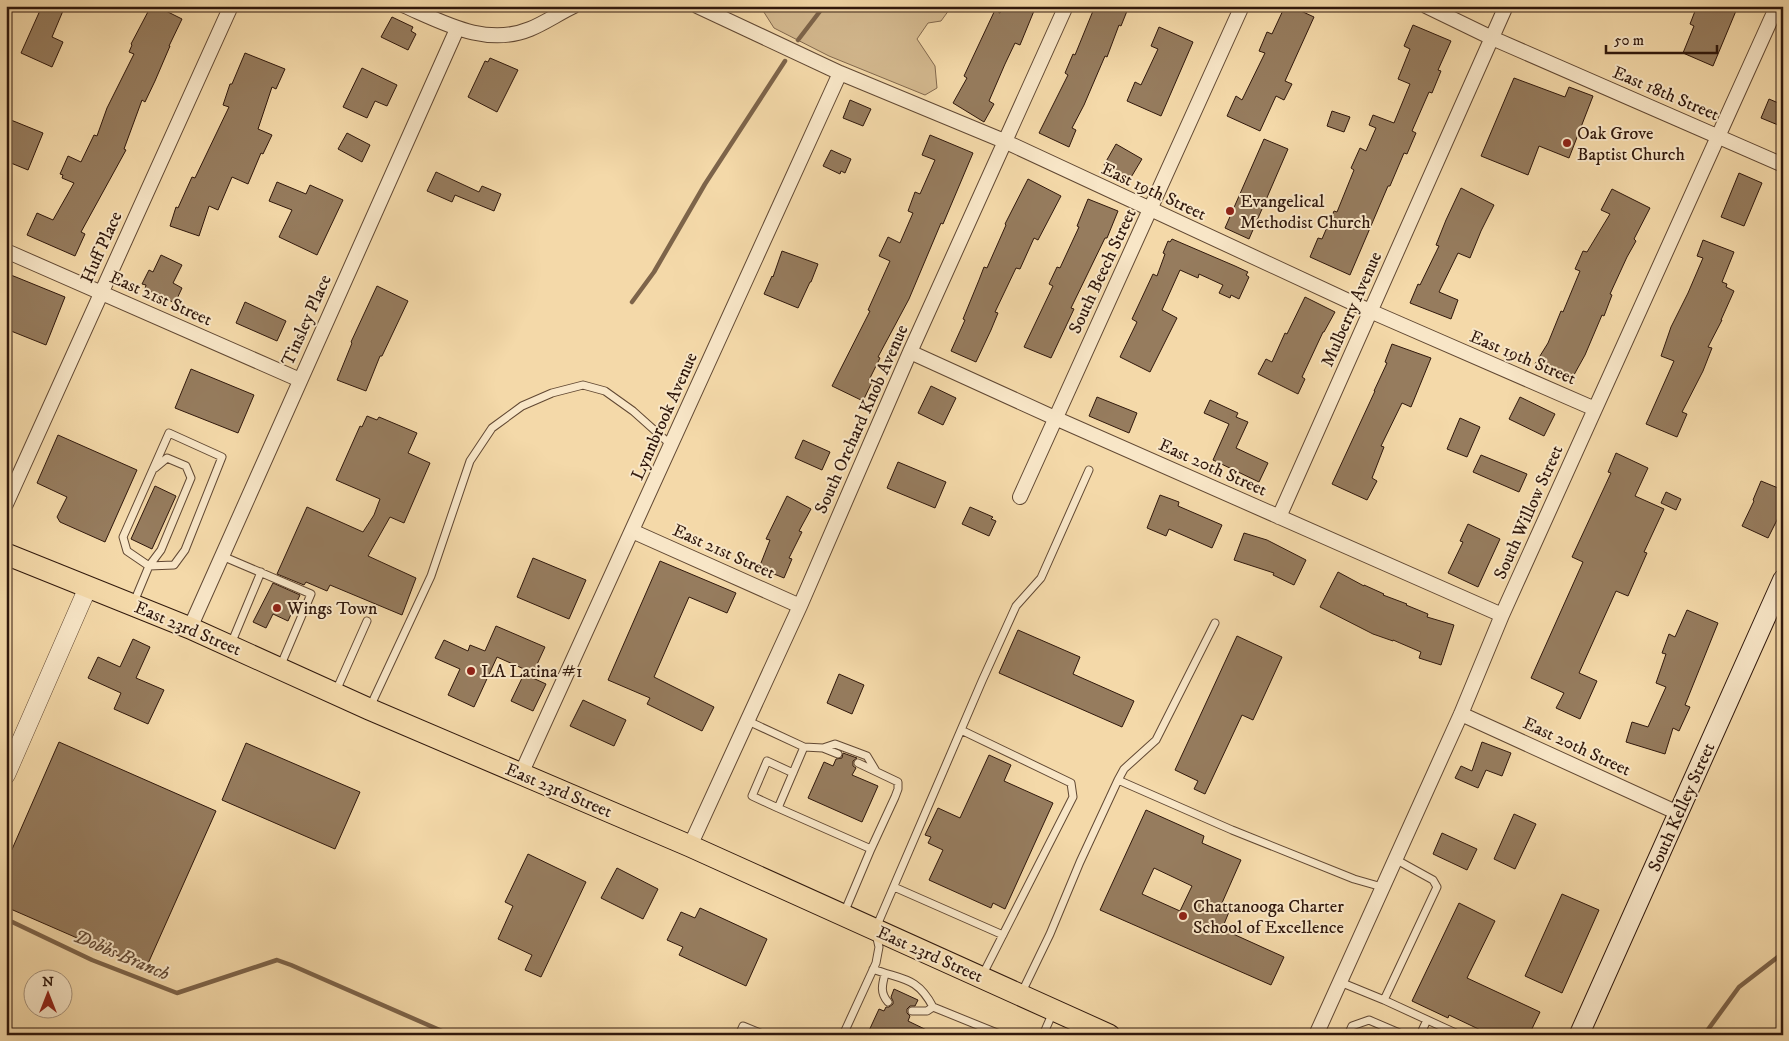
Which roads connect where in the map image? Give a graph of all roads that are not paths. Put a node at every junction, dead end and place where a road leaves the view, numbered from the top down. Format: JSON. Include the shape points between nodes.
{"nodes":[{"id":1,"x":231,"y":6,"type":"edge"},
{"id":2,"x":405,"y":6,"type":"edge"},
{"id":3,"x":574,"y":6,"type":"edge"},
{"id":4,"x":697,"y":6,"type":"edge"},
{"id":5,"x":1066,"y":6,"type":"edge"},
{"id":6,"x":1242,"y":6,"type":"edge"},
{"id":7,"x":1426,"y":6,"type":"edge"},
{"id":8,"x":1506,"y":6,"type":"edge"},
{"id":9,"x":1777,"y":6,"type":"edge"},
{"id":10,"x":457,"y":29,"type":"junction"},
{"id":11,"x":1492,"y":38,"type":"junction"},
{"id":12,"x":840,"y":73,"type":"junction"},
{"id":13,"x":1718,"y":136,"type":"junction"},
{"id":14,"x":1004,"y":142,"type":"junction"},
{"id":15,"x":1783,"y":165,"type":"edge"},
{"id":16,"x":1150,"y":210,"type":"junction"},
{"id":17,"x":6,"y":251,"type":"edge"},
{"id":18,"x":101,"y":292,"type":"junction"},
{"id":19,"x":1370,"y":311,"type":"junction"},
{"id":20,"x":910,"y":352,"type":"junction"},
{"id":21,"x":300,"y":380,"type":"junction"},
{"id":22,"x":1595,"y":408,"type":"junction"},
{"id":23,"x":1055,"y":418,"type":"junction"},
{"id":24,"x":671,"y":445,"type":"junction"},
{"id":25,"x":1089,"y":470,"type":"dead end"},
{"id":26,"x":1020,"y":497,"type":"dead end"},
{"id":27,"x":6,"y":504,"type":"edge"},
{"id":28,"x":1279,"y":517,"type":"junction"},
{"id":29,"x":632,"y":531,"type":"junction"},
{"id":30,"x":127,"y":551,"type":"junction"},
{"id":31,"x":6,"y":554,"type":"edge"},
{"id":32,"x":222,"y":556,"type":"junction"},
{"id":33,"x":149,"y":566,"type":"junction"},
{"id":34,"x":261,"y":572,"type":"junction"},
{"id":35,"x":1783,"y":579,"type":"edge"},
{"id":36,"x":88,"y":587,"type":"junction"},
{"id":37,"x":133,"y":605,"type":"junction"},
{"id":38,"x":800,"y":606,"type":"junction"},
{"id":39,"x":1502,"y":615,"type":"junction"},
{"id":40,"x":367,"y":621,"type":"dead end"},
{"id":41,"x":1215,"y":623,"type":"dead end"},
{"id":42,"x":190,"y":628,"type":"junction"},
{"id":43,"x":230,"y":646,"type":"junction"},
{"id":44,"x":279,"y":668,"type":"junction"},
{"id":45,"x":334,"y":694,"type":"junction"},
{"id":46,"x":369,"y":709,"type":"junction"},
{"id":47,"x":1461,"y":714,"type":"junction"},
{"id":48,"x":748,"y":721,"type":"junction"},
{"id":49,"x":961,"y":730,"type":"junction"},
{"id":50,"x":804,"y":747,"type":"junction"},
{"id":51,"x":822,"y":748,"type":"junction"},
{"id":52,"x":838,"y":754,"type":"dead end"},
{"id":53,"x":858,"y":763,"type":"dead end"},
{"id":54,"x":877,"y":771,"type":"junction"},
{"id":55,"x":793,"y":773,"type":"junction"},
{"id":56,"x":521,"y":774,"type":"junction"},
{"id":57,"x":6,"y":775,"type":"edge"},
{"id":58,"x":1118,"y":780,"type":"junction"},
{"id":59,"x":778,"y":808,"type":"junction"},
{"id":60,"x":1678,"y":813,"type":"junction"},
{"id":61,"x":690,"y":846,"type":"junction"},
{"id":62,"x":871,"y":849,"type":"junction"},
{"id":63,"x":1395,"y":859,"type":"junction"},
{"id":64,"x":894,"y":887,"type":"junction"},
{"id":65,"x":1382,"y":887,"type":"junction"},
{"id":66,"x":843,"y":915,"type":"junction"},
{"id":67,"x":876,"y":930,"type":"junction"},
{"id":68,"x":1003,"y":935,"type":"junction"},
{"id":69,"x":873,"y":970,"type":"junction"},
{"id":70,"x":885,"y":974,"type":"junction"},
{"id":71,"x":982,"y":978,"type":"junction"},
{"id":72,"x":1340,"y":982,"type":"junction"},
{"id":73,"x":1021,"y":995,"type":"junction"},
{"id":74,"x":1384,"y":1000,"type":"junction"},
{"id":75,"x":888,"y":1002,"type":"dead end"},
{"id":76,"x":933,"y":1007,"type":"junction"},
{"id":77,"x":1054,"y":1010,"type":"junction"},
{"id":78,"x":912,"y":1011,"type":"dead end"},
{"id":79,"x":1427,"y":1020,"type":"junction"},
{"id":80,"x":1457,"y":1034,"type":"edge"},
{"id":81,"x":739,"y":1035,"type":"edge"},
{"id":82,"x":764,"y":1035,"type":"edge"},
{"id":83,"x":843,"y":1035,"type":"edge"},
{"id":84,"x":1002,"y":1035,"type":"edge"},
{"id":85,"x":1043,"y":1035,"type":"edge"},
{"id":86,"x":1109,"y":1035,"type":"edge"},
{"id":87,"x":1316,"y":1035,"type":"edge"},
{"id":88,"x":1348,"y":1035,"type":"edge"},
{"id":89,"x":1404,"y":1035,"type":"edge"},
{"id":90,"x":1420,"y":1035,"type":"edge"},
{"id":91,"x":1580,"y":1035,"type":"edge"}],
"edges":[{"from":1,"to":18,"type":"street","name":"Huff Place"},
{"from":2,"to":10,"type":"street"},
{"from":3,"to":10,"type":"street","via":[[529,30],[496,36]]},
{"from":4,"to":12,"type":"street","name":"East 19th Street"},
{"from":5,"to":14,"type":"street","name":"South Orchard Knob Avenue"},
{"from":6,"to":16,"type":"street","name":"South Beech Street"},
{"from":7,"to":11,"type":"street","name":"East 18th Street"},
{"from":8,"to":11,"type":"street","name":"Mulberry Avenue"},
{"from":9,"to":13,"type":"street","name":"South Willow Street"},
{"from":10,"to":21,"type":"street","name":"Tinsley Place"},
{"from":11,"to":13,"type":"street","name":"East 18th Street"},
{"from":11,"to":19,"type":"street","name":"Mulberry Avenue"},
{"from":12,"to":14,"type":"street","name":"East 19th Street"},
{"from":12,"to":24,"type":"street","name":"Lynnbrook Avenue"},
{"from":13,"to":15,"type":"street","name":"East 18th Street"},
{"from":13,"to":22,"type":"street","name":"South Willow Street"},
{"from":14,"to":16,"type":"street","name":"East 19th Street"},
{"from":14,"to":20,"type":"street","name":"South Orchard Knob Avenue"},
{"from":16,"to":19,"type":"street","name":"East 19th Street"},
{"from":16,"to":23,"type":"street","name":"South Beech Street"},
{"from":17,"to":18,"type":"street","name":"East 21st Street"},
{"from":18,"to":21,"type":"street","name":"East 21st Street"},
{"from":18,"to":27,"type":"street","name":"Huff Place"},
{"from":19,"to":22,"type":"street","name":"East 19th Street"},
{"from":19,"to":28,"type":"street","name":"Mulberry Avenue"},
{"from":20,"to":23,"type":"street","name":"East 20th Street"},
{"from":20,"to":38,"type":"street","name":"South Orchard Knob Avenue"},
{"from":21,"to":32,"type":"street","name":"Tinsley Place"},
{"from":22,"to":39,"type":"street","name":"South Willow Street"},
{"from":23,"to":26,"type":"street","name":"South Beech Street"},
{"from":23,"to":28,"type":"street","name":"East 20th Street"},
{"from":24,"to":29,"type":"street","name":"Lynnbrook Avenue"},
{"from":24,"to":46,"type":"lane","via":[[605,391],[583,385],[552,393],[522,406],[492,428],[470,461],[431,576]]},
{"from":25,"to":49,"type":"lane","via":[[1041,578],[1016,606]]},
{"from":28,"to":39,"type":"street","name":"East 20th Street"},
{"from":29,"to":38,"type":"street","name":"East 21st Street"},
{"from":29,"to":56,"type":"street","name":"Lynnbrook Avenue"},
{"from":30,"to":33,"type":"lane"},
{"from":30,"to":33,"type":"lane","via":[[128,537],[156,466],[167,458],[186,466],[191,478],[161,550]]},
{"from":30,"to":33,"type":"lane","via":[[123,537],[169,433],[222,457],[185,550],[174,565]]},
{"from":31,"to":36,"type":"main road","name":"East 23rd Street"},
{"from":32,"to":34,"type":"lane"},
{"from":32,"to":42,"type":"street","name":"Tinsley Place"},
{"from":33,"to":37,"type":"lane"},
{"from":34,"to":43,"type":"lane"},
{"from":34,"to":44,"type":"lane","via":[[311,594]]},
{"from":35,"to":60,"type":"main road","name":"South Kelley Street"},
{"from":36,"to":37,"type":"main road","name":"East 23rd Street"},
{"from":36,"to":57,"type":"street"},
{"from":37,"to":42,"type":"main road","name":"East 23rd Street"},
{"from":38,"to":48,"type":"street","name":"South Orchard Knob Avenue"},
{"from":39,"to":47,"type":"street","name":"South Willow Street"},
{"from":40,"to":45,"type":"lane"},
{"from":41,"to":58,"type":"lane","via":[[1156,740],[1124,769]]},
{"from":42,"to":43,"type":"main road","name":"East 23rd Street"},
{"from":43,"to":44,"type":"main road","name":"East 23rd Street"},
{"from":44,"to":45,"type":"main road","name":"East 23rd Street"},
{"from":45,"to":46,"type":"main road","name":"East 23rd Street"},
{"from":46,"to":56,"type":"main road","name":"East 23rd Street"},
{"from":47,"to":60,"type":"street","name":"East 20th Street"},
{"from":47,"to":63,"type":"street","name":"South Willow Street"},
{"from":48,"to":50,"type":"lane"},
{"from":48,"to":61,"type":"street","name":"South Orchard Knob Avenue"},
{"from":49,"to":64,"type":"lane"},
{"from":49,"to":68,"type":"lane","via":[[1071,783],[1073,796]]},
{"from":50,"to":51,"type":"lane"},
{"from":50,"to":55,"type":"lane"},
{"from":51,"to":52,"type":"lane"},
{"from":51,"to":54,"type":"lane","via":[[835,744],[867,756]]},
{"from":53,"to":54,"type":"lane"},
{"from":54,"to":62,"type":"lane","via":[[898,782],[898,789]]},
{"from":55,"to":59,"type":"lane"},
{"from":55,"to":59,"type":"lane","via":[[767,761],[752,796]]},
{"from":56,"to":61,"type":"main road","name":"East 23rd Street"},
{"from":58,"to":65,"type":"lane","via":[[1241,834]]},
{"from":58,"to":73,"type":"lane"},
{"from":59,"to":62,"type":"lane"},
{"from":60,"to":91,"type":"main road","name":"South Kelley Street"},
{"from":61,"to":66,"type":"main road","name":"East 23rd Street"},
{"from":62,"to":66,"type":"lane"},
{"from":63,"to":65,"type":"street","name":"South Willow Street"},
{"from":63,"to":74,"type":"lane","via":[[1433,880],[1437,887]]},
{"from":64,"to":67,"type":"lane"},
{"from":64,"to":68,"type":"lane"},
{"from":65,"to":72,"type":"street","name":"South Willow Street"},
{"from":66,"to":67,"type":"main road","name":"East 23rd Street"},
{"from":67,"to":69,"type":"lane","via":[[879,947]]},
{"from":67,"to":71,"type":"main road","name":"East 23rd Street"},
{"from":68,"to":71,"type":"lane"},
{"from":69,"to":70,"type":"lane"},
{"from":69,"to":83,"type":"lane"},
{"from":70,"to":75,"type":"lane","via":[[883,997]]},
{"from":70,"to":76,"type":"lane","via":[[920,987]]},
{"from":71,"to":73,"type":"main road","name":"East 23rd Street"},
{"from":72,"to":74,"type":"lane"},
{"from":72,"to":87,"type":"street","name":"South Willow Street"},
{"from":73,"to":77,"type":"main road","name":"East 23rd Street"},
{"from":74,"to":79,"type":"lane"},
{"from":76,"to":78,"type":"lane"},
{"from":76,"to":84,"type":"lane"},
{"from":77,"to":85,"type":"lane"},
{"from":77,"to":86,"type":"main road","name":"East 23rd Street"},
{"from":79,"to":80,"type":"lane"},
{"from":79,"to":90,"type":"lane"},
{"from":81,"to":82,"type":"lane","via":[[743,1026]]},
{"from":88,"to":89,"type":"lane","via":[[1352,1026],[1369,1020]]}]}
